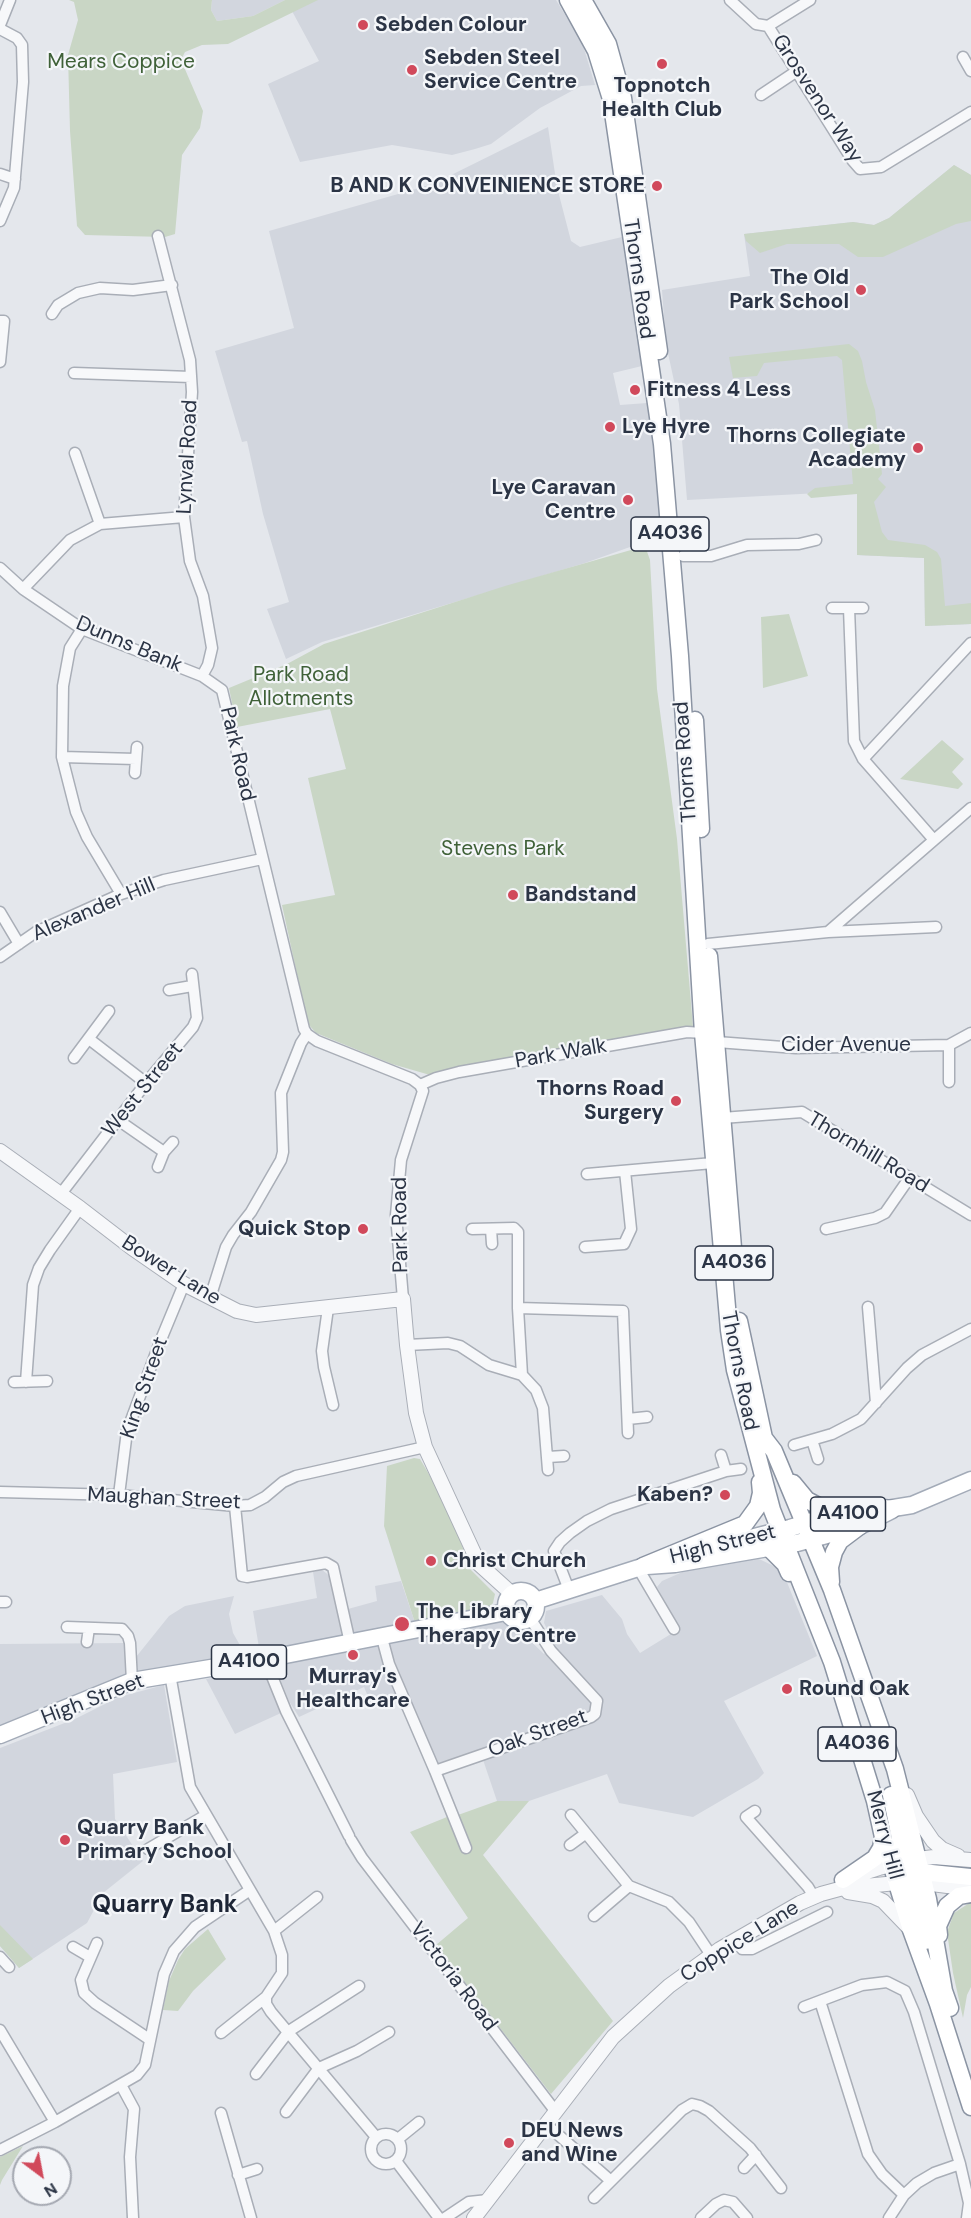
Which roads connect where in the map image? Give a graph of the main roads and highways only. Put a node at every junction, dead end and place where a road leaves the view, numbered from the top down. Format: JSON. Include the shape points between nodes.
{"nodes":[{"id":1,"x":567,"y":0,"type":"edge"},
{"id":2,"x":584,"y":0,"type":"edge"},
{"id":3,"x":710,"y":1038,"type":"junction"},
{"id":4,"x":769,"y":1444,"type":"junction"},
{"id":5,"x":756,"y":1456,"type":"junction"},
{"id":6,"x":971,"y":1480,"type":"edge"},
{"id":7,"x":893,"y":1509,"type":"junction"},
{"id":8,"x":860,"y":1526,"type":"junction"},
{"id":9,"x":791,"y":1537,"type":"junction"},
{"id":10,"x":640,"y":1567,"type":"junction"},
{"id":11,"x":832,"y":1590,"type":"junction"},
{"id":12,"x":535,"y":1601,"type":"junction"},
{"id":13,"x":506,"y":1612,"type":"junction"},
{"id":14,"x":830,"y":1656,"type":"junction"},
{"id":15,"x":881,"y":1726,"type":"junction"},
{"id":16,"x":0,"y":1735,"type":"edge"},
{"id":17,"x":883,"y":1838,"type":"junction"},
{"id":18,"x":909,"y":1872,"type":"junction"},
{"id":19,"x":971,"y":1877,"type":"edge"},
{"id":20,"x":843,"y":1880,"type":"road end"},
{"id":21,"x":971,"y":1894,"type":"edge"},
{"id":22,"x":941,"y":1968,"type":"junction"},
{"id":23,"x":938,"y":2004,"type":"junction"},
{"id":24,"x":971,"y":2077,"type":"edge"},
{"id":25,"x":971,"y":2107,"type":"edge"}],
"edges":[{"from":1,"to":3,"type":"main road","name":"Thorns Road","number":"A4036","via":[[596,51],[611,99],[662,444]]},
{"from":2,"to":3,"type":"main road","name":"Thorns Road","number":"A4036","via":[[608,44],[623,98],[673,445],[708,944]]},
{"from":3,"to":4,"type":"main road","name":"Thorns Road","number":"A4036","via":[[722,1118],[738,1318]]},
{"from":3,"to":5,"type":"main road","name":"Thorns Road","number":"A4036","via":[[713,1163],[729,1330]]},
{"from":4,"to":7,"type":"main road","via":[[798,1490],[813,1504],[835,1511]]},
{"from":4,"to":9,"type":"main road","name":"Thorns Road","number":"A4036"},
{"from":5,"to":9,"type":"main road","name":"Thorns Road","number":"A4036"},
{"from":5,"to":10,"type":"main road","via":[[761,1493],[758,1506],[745,1524]]},
{"from":6,"to":7,"type":"main road","number":"A4100"},
{"from":7,"to":8,"type":"main road","number":"A4100"},
{"from":7,"to":9,"type":"main road","number":"A4100","via":[[836,1515]]},
{"from":8,"to":9,"type":"main road","number":"A4100"},
{"from":8,"to":11,"type":"main road","via":[[840,1541],[834,1552],[830,1567]]},
{"from":9,"to":10,"type":"main road","name":"High Street","number":"A4100","via":[[675,1564]]},
{"from":9,"to":11,"type":"main road","name":"Merry Hill","number":"A4036"},
{"from":9,"to":14,"type":"main road","via":[[834,1648]]},
{"from":9,"to":14,"type":"main road","via":[[785,1564],[818,1640]]},
{"from":10,"to":12,"type":"main road","name":"High Street","number":"A4100"},
{"from":11,"to":15,"type":"main road","name":"Merry Hill","number":"A4036"},
{"from":12,"to":13,"type":"main road","name":"High Street","number":"A4100","via":[[530,1618],[520,1621]]},
{"from":12,"to":13,"type":"main road","via":[[525,1591],[512,1593],[505,1603]]},
{"from":13,"to":16,"type":"main road","name":"High Street","number":"A4100","via":[[382,1638],[132,1681]]},
{"from":14,"to":17,"type":"main road","name":"Merry Hill","number":"A4036"},
{"from":15,"to":18,"type":"main road","via":[[882,1754]]},
{"from":15,"to":18,"type":"main road","name":"Merry Hill","number":"A4036","via":[[895,1769]]},
{"from":17,"to":18,"type":"main road","name":"Merry Hill","number":"A4036"},
{"from":17,"to":20,"type":"main road","via":[[874,1858]]},
{"from":18,"to":19,"type":"main road"},
{"from":18,"to":22,"type":"main road","name":"Merry Hill","number":"A4036"},
{"from":18,"to":23,"type":"main road"},
{"from":18,"to":23,"type":"main road","name":"Merry Hill","number":"A4036","via":[[911,1930]]},
{"from":21,"to":22,"type":"main road","via":[[958,1896],[938,1926]]},
{"from":22,"to":24,"type":"main road","name":"Merry Hill","number":"A4036","via":[[944,1991]]},
{"from":23,"to":25,"type":"main road","name":"Merry Hill","number":"A4036"}]}
